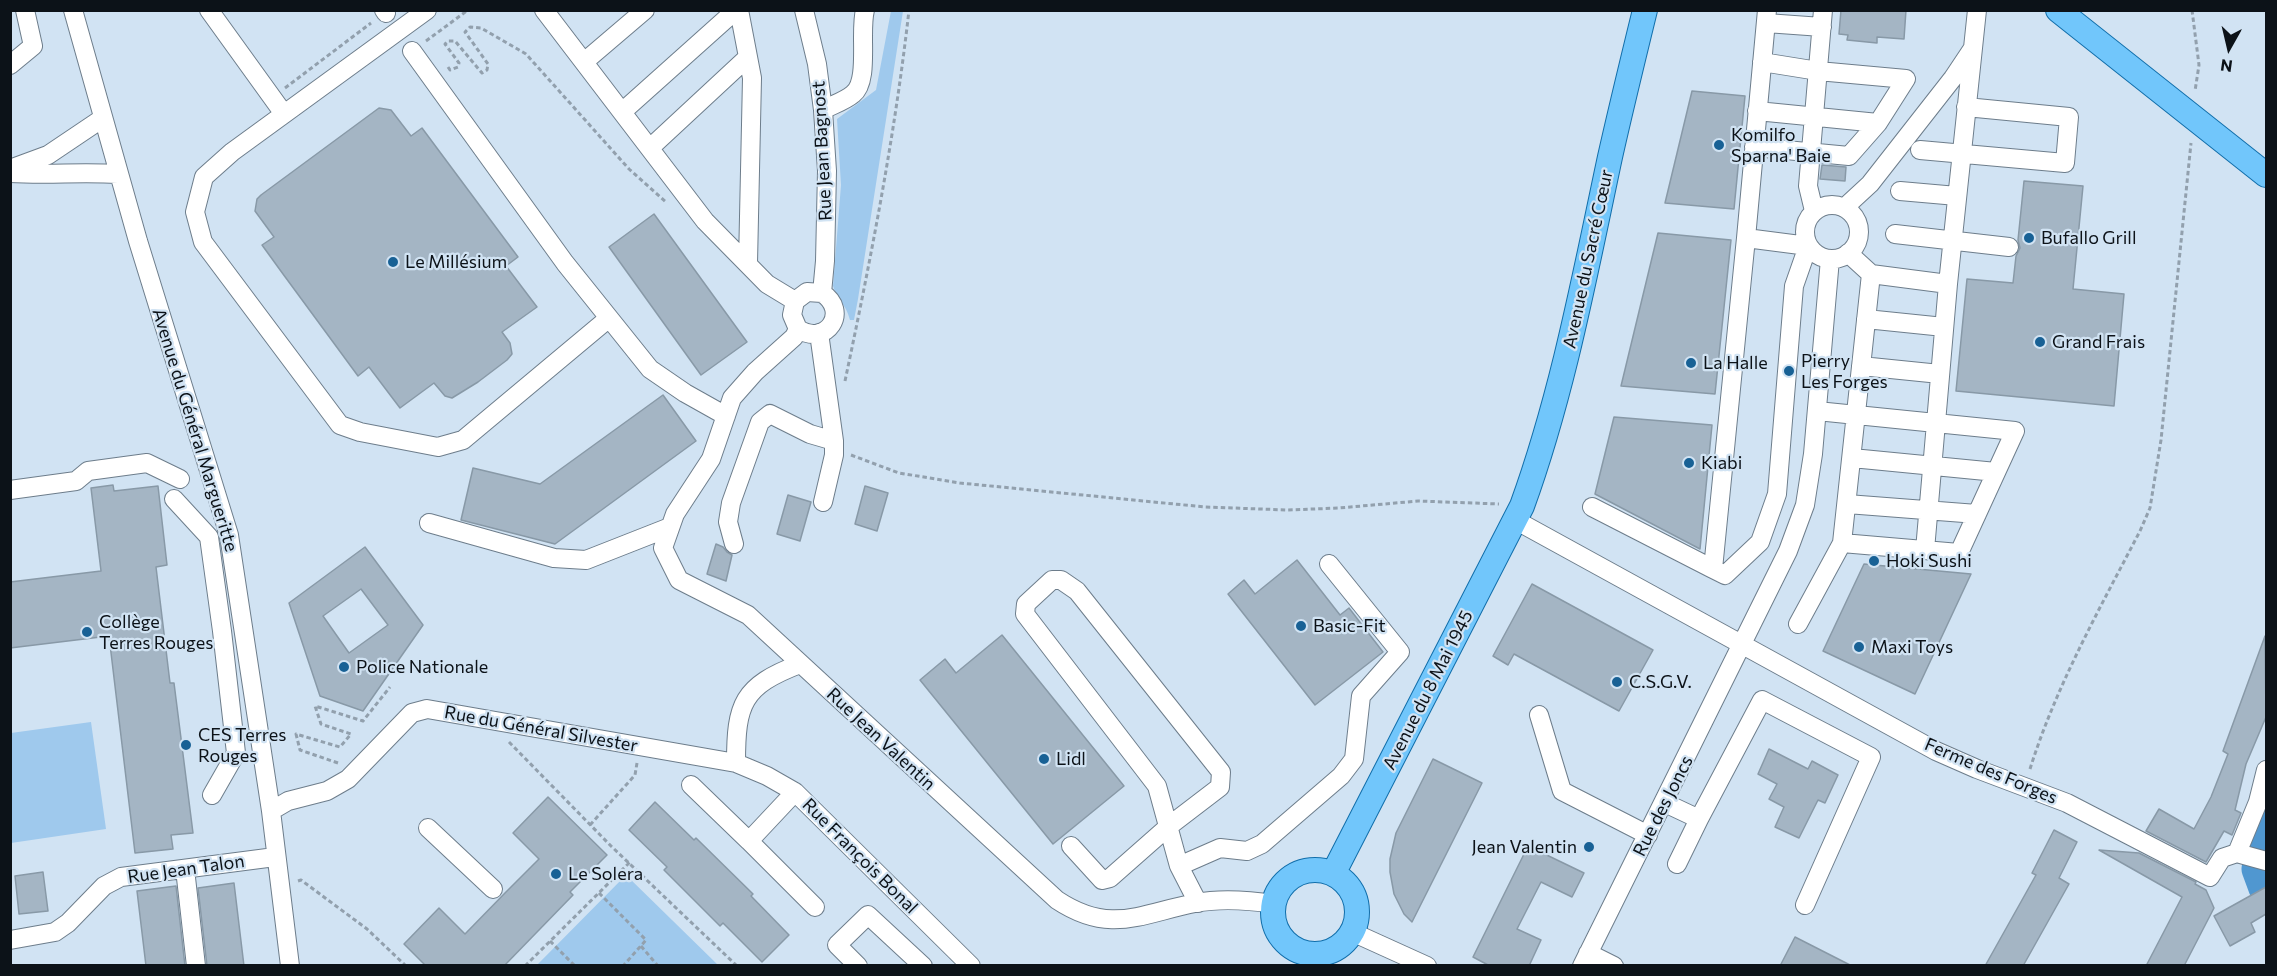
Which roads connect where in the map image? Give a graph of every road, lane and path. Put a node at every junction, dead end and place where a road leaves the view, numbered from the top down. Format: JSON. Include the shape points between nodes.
{"nodes":[{"id":1,"x":25,"y":10,"type":"edge"},
{"id":2,"x":73,"y":10,"type":"edge"},
{"id":3,"x":209,"y":10,"type":"edge"},
{"id":4,"x":427,"y":10,"type":"edge"},
{"id":5,"x":544,"y":10,"type":"edge"},
{"id":6,"x":645,"y":10,"type":"edge"},
{"id":7,"x":737,"y":10,"type":"edge"},
{"id":8,"x":804,"y":10,"type":"edge"},
{"id":9,"x":865,"y":10,"type":"edge"},
{"id":10,"x":909,"y":10,"type":"edge"},
{"id":11,"x":1644,"y":10,"type":"edge"},
{"id":12,"x":1977,"y":10,"type":"edge"},
{"id":13,"x":2058,"y":10,"type":"edge"},
{"id":14,"x":2192,"y":10,"type":"edge"},
{"id":15,"x":385,"y":12,"type":"edge"},
{"id":16,"x":1766,"y":17,"type":"edge"},
{"id":17,"x":1822,"y":19,"type":"edge"},
{"id":18,"x":428,"y":40,"type":"dead end"},
{"id":19,"x":433,"y":47,"type":"dead end"},
{"id":20,"x":1973,"y":48,"type":"junction"},
{"id":21,"x":411,"y":51,"type":"dead end"},
{"id":22,"x":748,"y":57,"type":"junction"},
{"id":23,"x":584,"y":62,"type":"junction"},
{"id":24,"x":1762,"y":62,"type":"junction"},
{"id":25,"x":445,"y":63,"type":"dead end"},
{"id":26,"x":10,"y":65,"type":"edge"},
{"id":27,"x":1818,"y":70,"type":"junction"},
{"id":28,"x":2195,"y":93,"type":"dead end"},
{"id":29,"x":272,"y":98,"type":"junction"},
{"id":30,"x":1966,"y":107,"type":"junction"},
{"id":31,"x":823,"y":110,"type":"junction"},
{"id":32,"x":1758,"y":111,"type":"junction"},
{"id":33,"x":622,"y":112,"type":"junction"},
{"id":34,"x":284,"y":114,"type":"junction"},
{"id":35,"x":1814,"y":116,"type":"junction"},
{"id":36,"x":103,"y":118,"type":"junction"},
{"id":37,"x":1878,"y":123,"type":"junction"},
{"id":38,"x":2191,"y":143,"type":"dead end"},
{"id":39,"x":1754,"y":147,"type":"junction"},
{"id":40,"x":650,"y":148,"type":"junction"},
{"id":41,"x":1920,"y":150,"type":"dead end"},
{"id":42,"x":1811,"y":152,"type":"junction"},
{"id":43,"x":1962,"y":153,"type":"junction"},
{"id":44,"x":10,"y":171,"type":"edge"},
{"id":45,"x":118,"y":174,"type":"junction"},
{"id":46,"x":2266,"y":175,"type":"edge"},
{"id":47,"x":1900,"y":191,"type":"dead end"},
{"id":48,"x":1957,"y":196,"type":"junction"},
{"id":49,"x":692,"y":204,"type":"junction"},
{"id":50,"x":1844,"y":208,"type":"junction"},
{"id":51,"x":1814,"y":211,"type":"junction"},
{"id":52,"x":1895,"y":234,"type":"dead end"},
{"id":53,"x":1746,"y":238,"type":"junction"},
{"id":54,"x":1952,"y":240,"type":"junction"},
{"id":55,"x":1808,"y":246,"type":"junction"},
{"id":56,"x":2009,"y":246,"type":"dead end"},
{"id":57,"x":1848,"y":253,"type":"junction"},
{"id":58,"x":1830,"y":259,"type":"junction"},
{"id":59,"x":748,"y":263,"type":"junction"},
{"id":60,"x":1871,"y":274,"type":"junction"},
{"id":61,"x":1948,"y":284,"type":"junction"},
{"id":62,"x":822,"y":293,"type":"junction"},
{"id":63,"x":795,"y":301,"type":"junction"},
{"id":64,"x":609,"y":318,"type":"junction"},
{"id":65,"x":1866,"y":319,"type":"junction"},
{"id":66,"x":1944,"y":327,"type":"junction"},
{"id":67,"x":798,"y":329,"type":"junction"},
{"id":68,"x":819,"y":333,"type":"junction"},
{"id":69,"x":1861,"y":366,"type":"junction"},
{"id":70,"x":1940,"y":374,"type":"junction"},
{"id":71,"x":830,"y":411,"type":"junction"},
{"id":72,"x":1817,"y":411,"type":"junction"},
{"id":73,"x":1856,"y":413,"type":"junction"},
{"id":74,"x":726,"y":416,"type":"junction"},
{"id":75,"x":1936,"y":421,"type":"junction"},
{"id":76,"x":834,"y":444,"type":"junction"},
{"id":77,"x":1851,"y":458,"type":"junction"},
{"id":78,"x":1932,"y":465,"type":"junction"},
{"id":79,"x":1996,"y":472,"type":"junction"},
{"id":80,"x":180,"y":479,"type":"dead end"},
{"id":81,"x":10,"y":490,"type":"edge"},
{"id":82,"x":174,"y":500,"type":"dead end"},
{"id":83,"x":823,"y":502,"type":"dead end"},
{"id":84,"x":1847,"y":504,"type":"junction"},
{"id":85,"x":1592,"y":507,"type":"dead end"},
{"id":86,"x":1928,"y":510,"type":"junction"},
{"id":87,"x":1520,"y":512,"type":"junction"},
{"id":88,"x":1977,"y":514,"type":"junction"},
{"id":89,"x":429,"y":523,"type":"dead end"},
{"id":90,"x":670,"y":527,"type":"junction"},
{"id":91,"x":1842,"y":543,"type":"junction"},
{"id":92,"x":734,"y":544,"type":"dead end"},
{"id":93,"x":1925,"y":550,"type":"junction"},
{"id":94,"x":1329,"y":564,"type":"dead end"},
{"id":95,"x":1713,"y":569,"type":"junction"},
{"id":96,"x":1798,"y":624,"type":"dead end"},
{"id":97,"x":1741,"y":645,"type":"junction"},
{"id":98,"x":800,"y":664,"type":"junction"},
{"id":99,"x":390,"y":687,"type":"dead end"},
{"id":100,"x":1539,"y":715,"type":"dead end"},
{"id":101,"x":486,"y":718,"type":"junction"},
{"id":102,"x":640,"y":746,"type":"junction"},
{"id":103,"x":736,"y":763,"type":"junction"},
{"id":104,"x":357,"y":770,"type":"junction"},
{"id":105,"x":2266,"y":770,"type":"edge"},
{"id":106,"x":691,"y":785,"type":"dead end"},
{"id":107,"x":2025,"y":785,"type":"junction"},
{"id":108,"x":795,"y":792,"type":"junction"},
{"id":109,"x":212,"y":795,"type":"dead end"},
{"id":110,"x":1665,"y":802,"type":"junction"},
{"id":111,"x":271,"y":811,"type":"junction"},
{"id":112,"x":1699,"y":819,"type":"junction"},
{"id":113,"x":590,"y":825,"type":"junction"},
{"id":114,"x":1169,"y":826,"type":"junction"},
{"id":115,"x":428,"y":828,"type":"dead end"},
{"id":116,"x":1648,"y":835,"type":"junction"},
{"id":117,"x":749,"y":841,"type":"junction"},
{"id":118,"x":1071,"y":846,"type":"dead end"},
{"id":119,"x":2243,"y":854,"type":"junction"},
{"id":120,"x":275,"y":857,"type":"junction"},
{"id":121,"x":2266,"y":861,"type":"edge"},
{"id":122,"x":630,"y":862,"type":"junction"},
{"id":123,"x":1677,"y":864,"type":"dead end"},
{"id":124,"x":1179,"y":866,"type":"junction"},
{"id":125,"x":185,"y":869,"type":"junction"},
{"id":126,"x":1333,"y":874,"type":"junction"},
{"id":127,"x":278,"y":883,"type":"junction"},
{"id":128,"x":493,"y":889,"type":"dead end"},
{"id":129,"x":599,"y":892,"type":"junction"},
{"id":130,"x":1198,"y":903,"type":"junction"},
{"id":131,"x":1274,"y":904,"type":"junction"},
{"id":132,"x":1804,"y":905,"type":"dead end"},
{"id":133,"x":815,"y":907,"type":"dead end"},
{"id":134,"x":1352,"y":932,"type":"junction"},
{"id":135,"x":10,"y":940,"type":"edge"},
{"id":136,"x":550,"y":941,"type":"junction"},
{"id":137,"x":641,"y":946,"type":"junction"},
{"id":138,"x":1298,"y":958,"type":"edge"},
{"id":139,"x":1585,"y":959,"type":"edge"},
{"id":140,"x":961,"y":962,"type":"edge"},
{"id":141,"x":196,"y":966,"type":"edge"},
{"id":142,"x":290,"y":966,"type":"edge"},
{"id":143,"x":406,"y":966,"type":"edge"},
{"id":144,"x":525,"y":966,"type":"edge"},
{"id":145,"x":575,"y":966,"type":"edge"},
{"id":146,"x":623,"y":966,"type":"edge"},
{"id":147,"x":658,"y":966,"type":"edge"},
{"id":148,"x":737,"y":966,"type":"edge"},
{"id":149,"x":858,"y":966,"type":"edge"},
{"id":150,"x":923,"y":966,"type":"edge"},
{"id":151,"x":1427,"y":966,"type":"edge"},
{"id":152,"x":1614,"y":966,"type":"edge"}],
"edges":[{"from":1,"to":26,"type":"street","via":[[33,46]]},
{"from":2,"to":36,"type":"street","name":"Avenue du Général Margueritte"},
{"from":3,"to":29,"type":"street"},
{"from":4,"to":34,"type":"street"},
{"from":5,"to":23,"type":"street"},
{"from":6,"to":23,"type":"street"},
{"from":7,"to":22,"type":"street"},
{"from":7,"to":33,"type":"street"},
{"from":8,"to":31,"type":"street","name":"Rue Jean Bagnost"},
{"from":9,"to":31,"type":"street","via":[[859,88]]},
{"from":10,"to":71,"type":"path","via":[[864,293],[843,388]]},
{"from":11,"to":87,"type":"main road","name":"Avenue du Sacré Cœur","via":[[1575,323],[1540,458]]},
{"from":12,"to":20,"type":"street"},
{"from":13,"to":46,"type":"main road"},
{"from":14,"to":28,"type":"path","via":[[2199,65]]},
{"from":15,"to":29,"type":"path"},
{"from":16,"to":17,"type":"street"},
{"from":16,"to":24,"type":"street"},
{"from":17,"to":27,"type":"street"},
{"from":18,"to":19,"type":"path"},
{"from":20,"to":30,"type":"street"},
{"from":20,"to":50,"type":"street","via":[[1870,184]]},
{"from":21,"to":64,"type":"street"},
{"from":22,"to":40,"type":"street"},
{"from":22,"to":59,"type":"street","via":[[752,78]]},
{"from":23,"to":33,"type":"street"},
{"from":24,"to":27,"type":"street"},
{"from":24,"to":32,"type":"street"},
{"from":25,"to":49,"type":"path","via":[[450,70],[458,67],[445,44],[455,41],[482,73],[487,70],[488,64],[465,32],[470,27],[482,28],[526,54],[629,169],[678,213]]},
{"from":27,"to":35,"type":"street"},
{"from":27,"to":37,"type":"street","via":[[1906,79]]},
{"from":29,"to":34,"type":"street"},
{"from":30,"to":43,"type":"street"},
{"from":30,"to":43,"type":"street","via":[[2069,117],[2065,163]]},
{"from":31,"to":62,"type":"street","name":"Rue Jean Bagnost","via":[[827,171]]},
{"from":32,"to":35,"type":"street"},
{"from":32,"to":39,"type":"street"},
{"from":33,"to":40,"type":"street"},
{"from":34,"to":64,"type":"street","via":[[204,177],[195,212],[203,242],[340,425],[438,447],[463,440]]},
{"from":35,"to":37,"type":"street"},
{"from":35,"to":42,"type":"street"},
{"from":36,"to":44,"type":"street","via":[[48,155]]},
{"from":36,"to":45,"type":"street","name":"Avenue du Général Margueritte"},
{"from":37,"to":42,"type":"street","via":[[1849,156]]},
{"from":38,"to":107,"type":"path","via":[[2161,440],[2150,508],[2040,737]]},
{"from":39,"to":42,"type":"street"},
{"from":39,"to":53,"type":"street"},
{"from":40,"to":49,"type":"street"},
{"from":41,"to":43,"type":"street"},
{"from":42,"to":51,"type":"street","via":[[1808,186]]},
{"from":43,"to":48,"type":"street"},
{"from":44,"to":45,"type":"street","via":[[45,175]]},
{"from":45,"to":111,"type":"street","name":"Avenue du Général Margueritte","via":[[230,535]]},
{"from":47,"to":48,"type":"street"},
{"from":48,"to":54,"type":"street"},
{"from":49,"to":59,"type":"street"},
{"from":50,"to":51,"type":"street","via":[[1826,205]]},
{"from":50,"to":57,"type":"street","via":[[1859,229],[1857,242]]},
{"from":51,"to":55,"type":"street","via":[[1804,231]]},
{"from":52,"to":54,"type":"street"},
{"from":53,"to":55,"type":"street"},
{"from":53,"to":95,"type":"street"},
{"from":54,"to":56,"type":"street"},
{"from":54,"to":61,"type":"street"},
{"from":55,"to":58,"type":"street","via":[[1817,255]]},
{"from":55,"to":95,"type":"street","via":[[1794,286],[1778,494],[1760,542],[1725,575]]},
{"from":57,"to":58,"type":"street"},
{"from":57,"to":60,"type":"street"},
{"from":58,"to":72,"type":"street","name":"Rue des Joncs"},
{"from":59,"to":63,"type":"street","via":[[767,284]]},
{"from":60,"to":61,"type":"street"},
{"from":60,"to":65,"type":"street"},
{"from":61,"to":66,"type":"street"},
{"from":62,"to":63,"type":"street","via":[[807,292]]},
{"from":62,"to":68,"type":"street","name":"Rue Jean Bagnost","via":[[833,303],[835,311],[831,325]]},
{"from":63,"to":67,"type":"street","via":[[792,315]]},
{"from":64,"to":74,"type":"street","via":[[650,369]]},
{"from":65,"to":66,"type":"street"},
{"from":65,"to":69,"type":"street"},
{"from":66,"to":70,"type":"street"},
{"from":67,"to":68,"type":"street"},
{"from":67,"to":74,"type":"street","name":"Rue Jean Valentin","via":[[794,338],[732,398]]},
{"from":68,"to":71,"type":"street"},
{"from":69,"to":70,"type":"street"},
{"from":69,"to":73,"type":"street"},
{"from":70,"to":75,"type":"street"},
{"from":71,"to":76,"type":"street"},
{"from":72,"to":73,"type":"street"},
{"from":72,"to":97,"type":"street","name":"Rue des Joncs","via":[[1805,505],[1788,551]]},
{"from":73,"to":75,"type":"street"},
{"from":73,"to":77,"type":"street"},
{"from":74,"to":90,"type":"street","name":"Rue Jean Valentin","via":[[711,459]]},
{"from":75,"to":78,"type":"street"},
{"from":75,"to":79,"type":"street","via":[[2015,431]]},
{"from":76,"to":83,"type":"street"},
{"from":76,"to":87,"type":"path","via":[[899,473],[1006,489],[1205,507],[1288,510],[1430,501],[1492,503]]},
{"from":76,"to":92,"type":"street","via":[[778,416],[765,417],[731,503],[728,522]]},
{"from":77,"to":78,"type":"street"},
{"from":77,"to":84,"type":"street"},
{"from":78,"to":79,"type":"street"},
{"from":78,"to":86,"type":"street"},
{"from":79,"to":88,"type":"street"},
{"from":80,"to":81,"type":"street","via":[[147,463],[88,471],[76,481]]},
{"from":82,"to":109,"type":"street","via":[[209,537],[220,620],[236,753]]},
{"from":84,"to":86,"type":"street"},
{"from":84,"to":91,"type":"street"},
{"from":85,"to":95,"type":"street"},
{"from":86,"to":88,"type":"street"},
{"from":86,"to":93,"type":"street"},
{"from":87,"to":97,"type":"street","name":"Ferme des Forges"},
{"from":87,"to":126,"type":"main road","name":"Avenue du 8 Mai 1945"},
{"from":88,"to":93,"type":"street","via":[[1959,553]]},
{"from":89,"to":90,"type":"street","via":[[554,558],[586,560]]},
{"from":90,"to":98,"type":"street","name":"Rue Jean Valentin","via":[[663,548],[679,580],[748,615]]},
{"from":91,"to":93,"type":"street"},
{"from":91,"to":96,"type":"street"},
{"from":94,"to":124,"type":"street","via":[[1400,652],[1360,696],[1354,759],[1341,776],[1262,844],[1247,851],[1220,848]]},
{"from":97,"to":107,"type":"street","name":"Ferme des Forges","via":[[1936,751]]},
{"from":97,"to":110,"type":"street","name":"Rue des Joncs"},
{"from":98,"to":103,"type":"street","via":[[772,674],[747,695],[736,727]]},
{"from":98,"to":130,"type":"street","name":"Rue Jean Valentin","via":[[1073,911],[1092,919],[1119,920]]},
{"from":99,"to":104,"type":"path","via":[[363,721],[315,706],[321,724],[351,734],[340,747],[296,734],[300,750]]},
{"from":100,"to":116,"type":"street","via":[[1562,791]]},
{"from":101,"to":102,"type":"street","name":"Rue du Général Silvester"},
{"from":101,"to":104,"type":"street","name":"Rue du Général Silvester","via":[[427,709],[412,713]]},
{"from":101,"to":113,"type":"path"},
{"from":102,"to":103,"type":"street","name":"Rue du Général Silvester"},
{"from":102,"to":113,"type":"path","via":[[635,775]]},
{"from":103,"to":108,"type":"street","name":"Rue François Bonal"},
{"from":104,"to":111,"type":"street","name":"Rue du Général Silvester","via":[[327,791],[288,801]]},
{"from":105,"to":119,"type":"street"},
{"from":106,"to":117,"type":"street"},
{"from":107,"to":119,"type":"street","name":"Ferme des Forges","via":[[2067,802],[2210,877],[2222,858]]},
{"from":108,"to":117,"type":"street"},
{"from":108,"to":140,"type":"street","name":"Rue François Bonal"},
{"from":110,"to":112,"type":"street"},
{"from":110,"to":116,"type":"street","name":"Rue des Joncs"},
{"from":111,"to":120,"type":"street","name":"Avenue du Général Margueritte"},
{"from":112,"to":123,"type":"street"},
{"from":112,"to":132,"type":"street","via":[[1762,700],[1870,757]]},
{"from":113,"to":122,"type":"path"},
{"from":114,"to":114,"type":"street","via":[[1157,786],[1025,614],[1026,604],[1052,580],[1061,580],[1077,591],[1221,772],[1220,787]]},
{"from":114,"to":118,"type":"street","via":[[1110,878],[1102,880]]},
{"from":114,"to":124,"type":"street"},
{"from":115,"to":128,"type":"street"},
{"from":116,"to":139,"type":"street","name":"Rue des Joncs"},
{"from":117,"to":133,"type":"street"},
{"from":119,"to":121,"type":"street"},
{"from":120,"to":125,"type":"street","name":"Rue Jean Talon"},
{"from":120,"to":127,"type":"street","name":"Avenue du Général Margueritte"},
{"from":122,"to":129,"type":"path"},
{"from":122,"to":148,"type":"path"},
{"from":124,"to":130,"type":"street"},
{"from":125,"to":135,"type":"street","name":"Rue Jean Talon","via":[[121,877],[104,886],[55,932]]},
{"from":125,"to":141,"type":"street"},
{"from":126,"to":131,"type":"main road","via":[[1316,869],[1296,874],[1280,888]]},
{"from":126,"to":134,"type":"main road","via":[[1346,883],[1357,902]]},
{"from":127,"to":142,"type":"street","name":"Avenue du Général Margueritte"},
{"from":127,"to":143,"type":"path","via":[[302,880],[367,929]]},
{"from":129,"to":136,"type":"path"},
{"from":129,"to":137,"type":"path","via":[[646,940]]},
{"from":130,"to":131,"type":"street","name":"Rue Jean Valentin","via":[[1234,900]]},
{"from":131,"to":138,"type":"main road","via":[[1276,929]]},
{"from":134,"to":138,"type":"main road","via":[[1333,950]]},
{"from":134,"to":151,"type":"street"},
{"from":136,"to":144,"type":"path"},
{"from":136,"to":145,"type":"path"},
{"from":137,"to":146,"type":"path"},
{"from":137,"to":147,"type":"path"},
{"from":139,"to":152,"type":"street"},
{"from":149,"to":150,"type":"street","via":[[837,945],[868,915]]}]}
